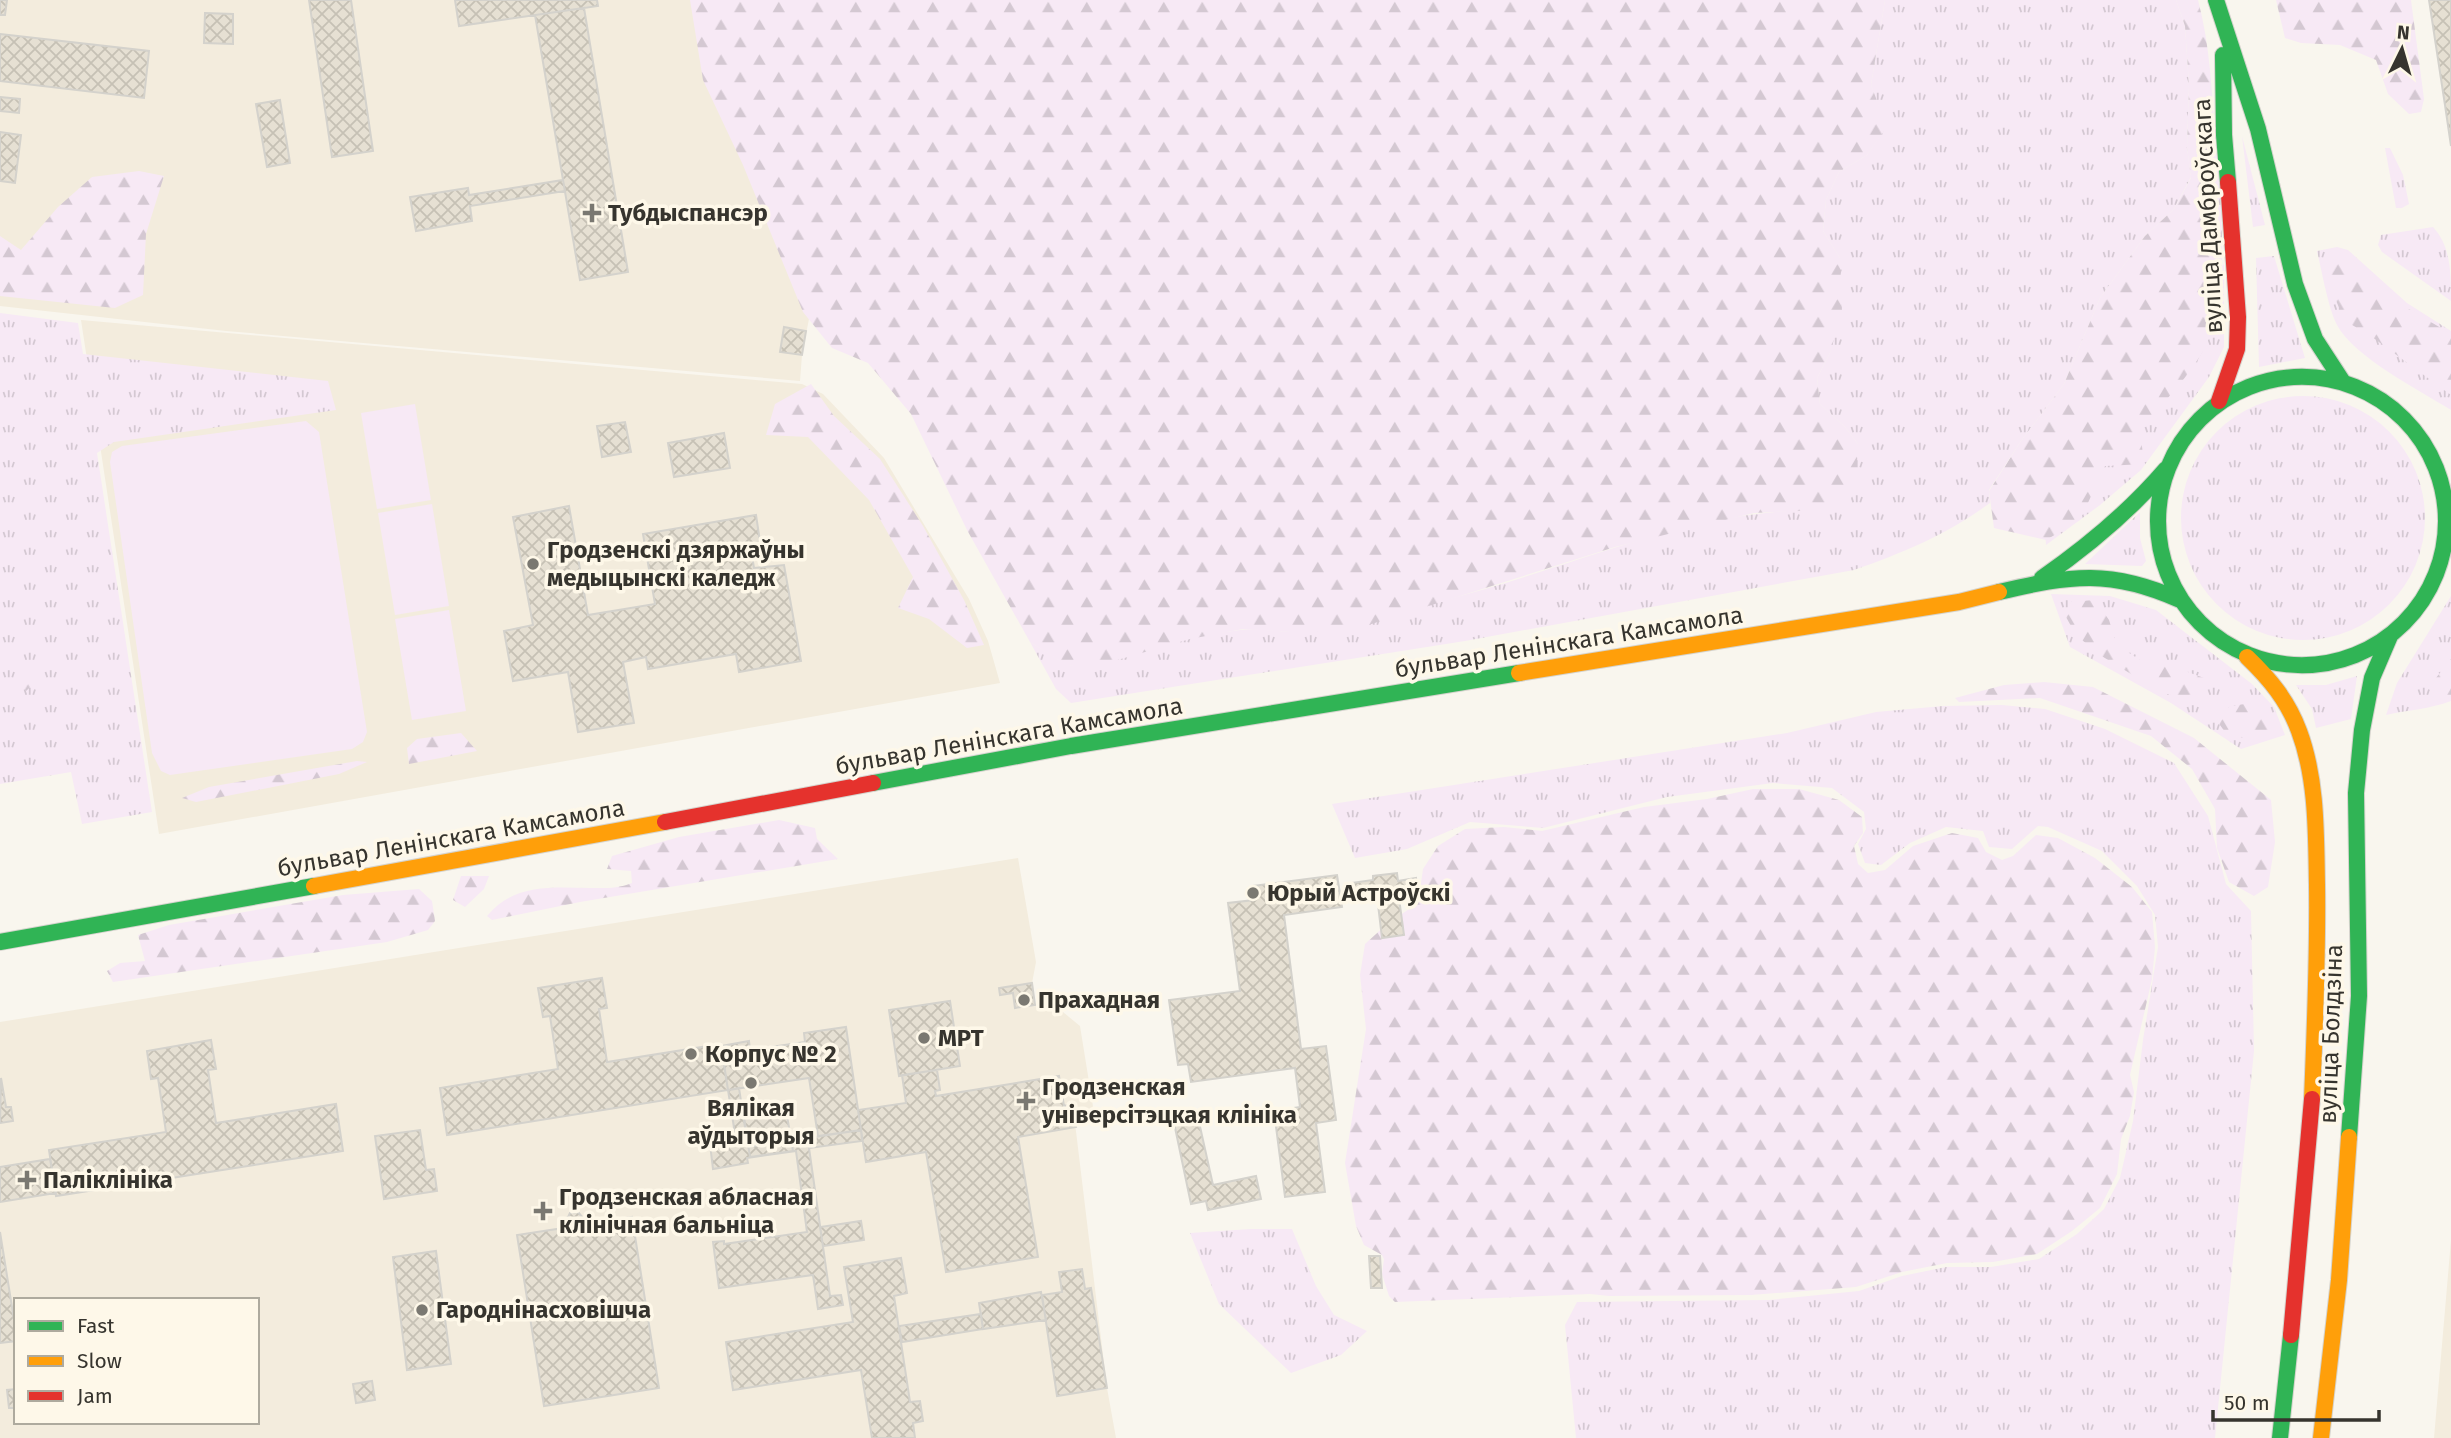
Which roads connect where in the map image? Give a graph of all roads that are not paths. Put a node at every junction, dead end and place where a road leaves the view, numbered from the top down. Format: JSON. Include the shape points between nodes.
{"nodes":[{"id":1,"x":2216,"y":0,"type":"edge"},
{"id":2,"x":2223,"y":26,"type":"junction"},
{"id":3,"x":2258,"y":129,"type":"junction"},
{"id":4,"x":2225,"y":139,"type":"junction"},
{"id":5,"x":2343,"y":382,"type":"junction"},
{"id":6,"x":2219,"y":401,"type":"junction"},
{"id":7,"x":2402,"y":416,"type":"junction"},
{"id":8,"x":2435,"y":431,"type":"dead end"},
{"id":9,"x":2166,"y":469,"type":"junction"},
{"id":10,"x":2447,"y":551,"type":"edge"},
{"id":11,"x":2029,"y":587,"type":"junction"},
{"id":12,"x":2179,"y":600,"type":"junction"},
{"id":13,"x":2390,"y":636,"type":"junction"},
{"id":14,"x":2244,"y":654,"type":"junction"},
{"id":15,"x":0,"y":942,"type":"edge"},
{"id":16,"x":2290,"y":1431,"type":"edge"},
{"id":17,"x":2319,"y":1438,"type":"edge"}],
"edges":[{"from":1,"to":2,"type":"main road","name":"вуліца Дамброўскага"},
{"from":2,"to":3,"type":"main road","name":"вуліца Дамброўскага"},
{"from":2,"to":4,"type":"main road","name":"вуліца Дамброўскага"},
{"from":3,"to":4,"type":"main road","via":[[2241,124]]},
{"from":3,"to":5,"type":"main road","name":"вуліца Дамброўскага","via":[[2295,284],[2315,339]]},
{"from":4,"to":6,"type":"main road","name":"вуліца Дамброўскага","via":[[2238,317],[2237,349]]},
{"from":5,"to":6,"type":"main road","via":[[2301,376],[2258,383]]},
{"from":5,"to":7,"type":"main road"},
{"from":6,"to":9,"type":"main road","via":[[2179,443]]},
{"from":7,"to":8,"type":"main road"},
{"from":7,"to":10,"type":"main road","via":[[2424,442],[2440,477]]},
{"from":9,"to":11,"type":"main road","name":"бульвар Ленінскага Камсамола","via":[[2116,523]]},
{"from":9,"to":12,"type":"main road","via":[[2157,513],[2161,558]]},
{"from":10,"to":13,"type":"main road","via":[[2414,613]]},
{"from":11,"to":12,"type":"main road","name":"бульвар Ленінскага Камсамола","via":[[2077,577],[2111,578],[2149,586]]},
{"from":11,"to":15,"type":"main road","name":"бульвар Ленінскага Камсамола","via":[[1071,746]]},
{"from":12,"to":14,"type":"main road","via":[[2208,632]]},
{"from":13,"to":14,"type":"main road","via":[[2357,655],[2320,665],[2281,665]]},
{"from":13,"to":17,"type":"main road","name":"вуліца Болдзіна","via":[[2372,678],[2356,793],[2359,996],[2339,1280]]},
{"from":14,"to":16,"type":"main road","name":"вуліца Болдзіна","via":[[2277,686],[2291,711],[2315,818],[2317,1006]]},
{"from":16,"to":17,"type":"main road","via":[[2314,1429]]}]}
